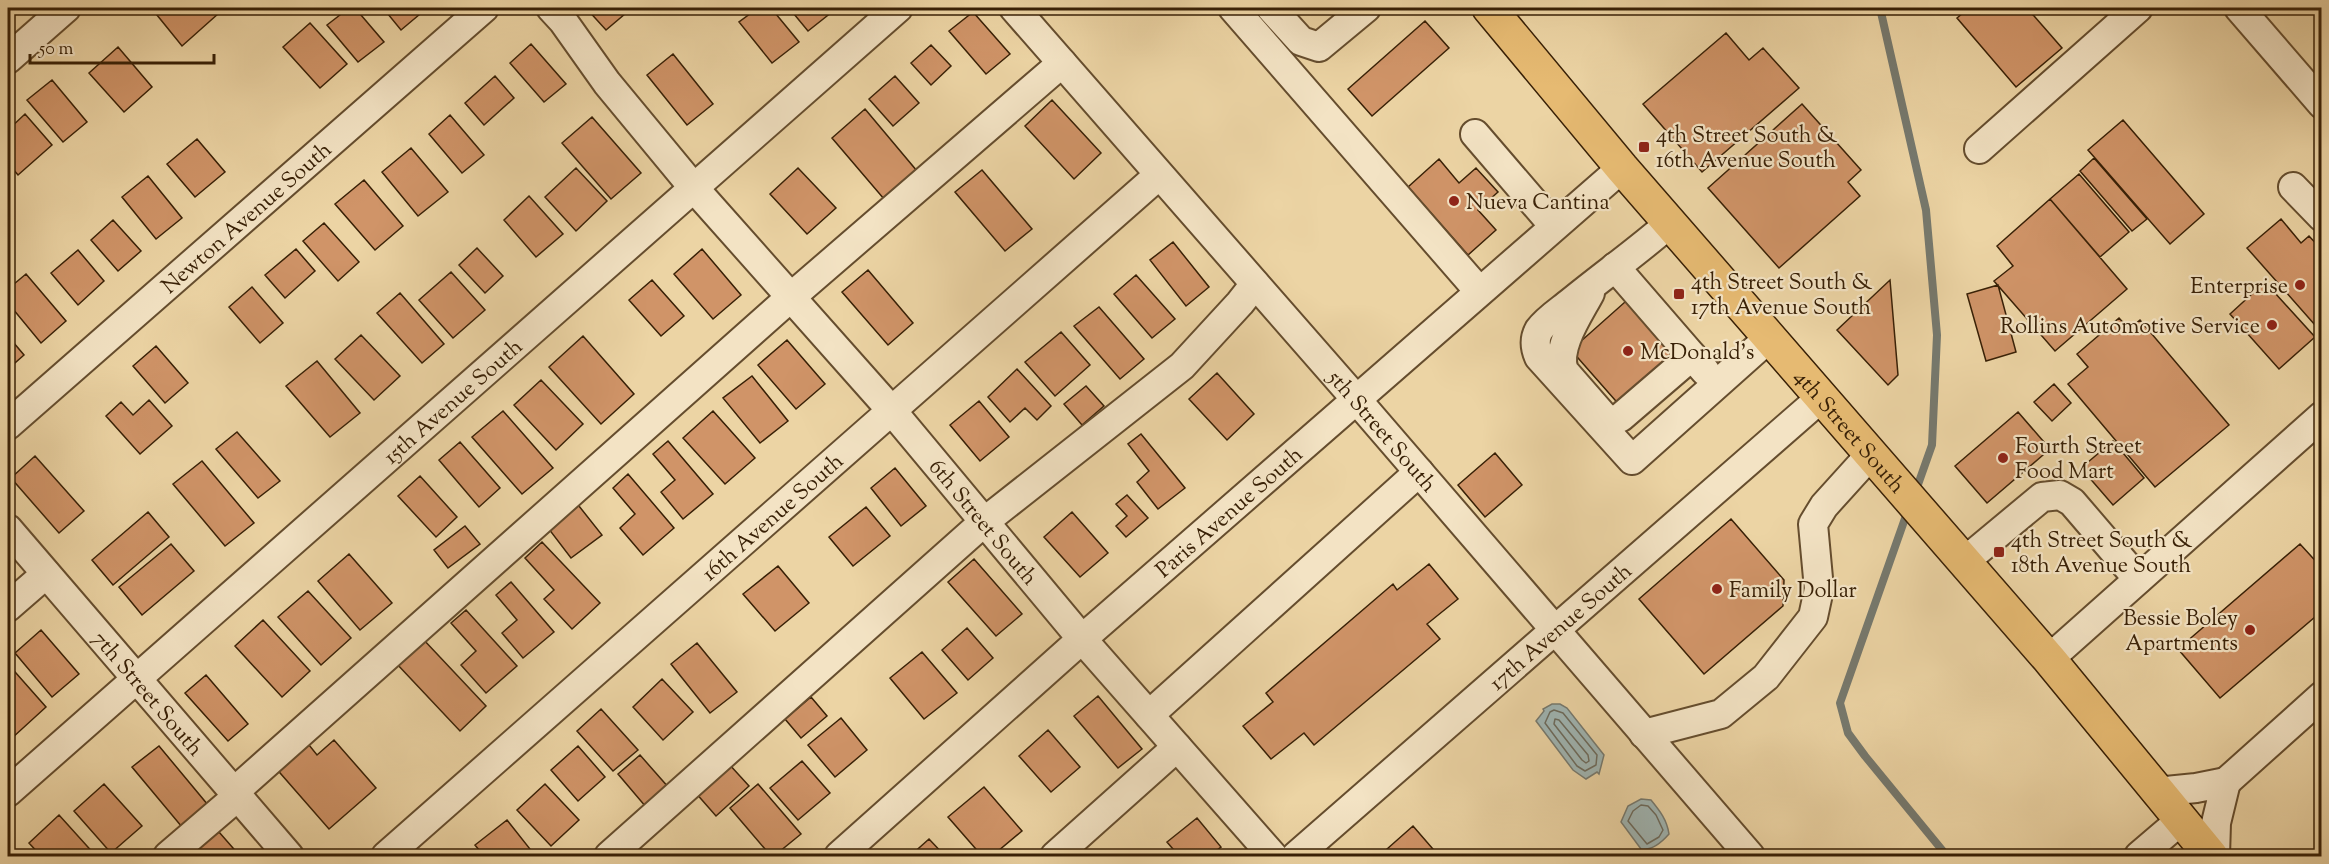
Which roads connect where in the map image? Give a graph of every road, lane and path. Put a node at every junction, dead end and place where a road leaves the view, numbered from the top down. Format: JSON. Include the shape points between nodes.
{"nodes":[{"id":1,"x":66,"y":8,"type":"edge"},
{"id":2,"x":484,"y":8,"type":"edge"},
{"id":3,"x":551,"y":8,"type":"edge"},
{"id":4,"x":898,"y":8,"type":"edge"},
{"id":5,"x":1014,"y":8,"type":"edge"},
{"id":6,"x":1233,"y":8,"type":"edge"},
{"id":7,"x":1271,"y":8,"type":"edge"},
{"id":8,"x":1489,"y":8,"type":"edge"},
{"id":9,"x":2138,"y":8,"type":"edge"},
{"id":10,"x":2239,"y":8,"type":"edge"},
{"id":11,"x":1361,"y":9,"type":"edge"},
{"id":12,"x":8,"y":59,"type":"edge"},
{"id":13,"x":1062,"y":63,"type":"junction"},
{"id":14,"x":2316,"y":87,"type":"edge"},
{"id":15,"x":1475,"y":134,"type":"dead end"},
{"id":16,"x":1979,"y":149,"type":"dead end"},
{"id":17,"x":1622,"y":168,"type":"junction"},
{"id":18,"x":1159,"y":175,"type":"junction"},
{"id":19,"x":693,"y":187,"type":"junction"},
{"id":20,"x":2293,"y":187,"type":"dead end"},
{"id":21,"x":2322,"y":217,"type":"edge"},
{"id":22,"x":1670,"y":223,"type":"junction"},
{"id":23,"x":1554,"y":226,"type":"junction"},
{"id":24,"x":1605,"y":275,"type":"junction"},
{"id":25,"x":1254,"y":284,"type":"junction"},
{"id":26,"x":1479,"y":291,"type":"junction"},
{"id":27,"x":791,"y":297,"type":"junction"},
{"id":28,"x":1770,"y":337,"type":"junction"},
{"id":29,"x":1692,"y":356,"type":"junction"},
{"id":30,"x":1717,"y":383,"type":"junction"},
{"id":31,"x":1822,"y":397,"type":"junction"},
{"id":32,"x":1356,"y":399,"type":"junction"},
{"id":33,"x":892,"y":411,"type":"junction"},
{"id":34,"x":2322,"y":416,"type":"edge"},
{"id":35,"x":8,"y":425,"type":"edge"},
{"id":36,"x":1880,"y":464,"type":"junction"},
{"id":37,"x":1419,"y":472,"type":"junction"},
{"id":38,"x":984,"y":522,"type":"junction"},
{"id":39,"x":8,"y":529,"type":"edge"},
{"id":40,"x":1965,"y":561,"type":"junction"},
{"id":41,"x":46,"y":574,"type":"junction"},
{"id":42,"x":2138,"y":579,"type":"junction"},
{"id":43,"x":8,"y":607,"type":"edge"},
{"id":44,"x":1555,"y":631,"type":"junction"},
{"id":45,"x":1082,"y":639,"type":"junction"},
{"id":46,"x":2049,"y":658,"type":"junction"},
{"id":47,"x":136,"y":678,"type":"junction"},
{"id":48,"x":2322,"y":696,"type":"edge"},
{"id":49,"x":1149,"y":715,"type":"junction"},
{"id":50,"x":1644,"y":734,"type":"junction"},
{"id":51,"x":1177,"y":747,"type":"junction"},
{"id":52,"x":2226,"y":782,"type":"junction"},
{"id":53,"x":8,"y":792,"type":"edge"},
{"id":54,"x":2156,"y":792,"type":"junction"},
{"id":55,"x":236,"y":794,"type":"junction"},
{"id":56,"x":2180,"y":821,"type":"junction"},
{"id":57,"x":168,"y":856,"type":"edge"},
{"id":58,"x":290,"y":856,"type":"edge"},
{"id":59,"x":386,"y":856,"type":"edge"},
{"id":60,"x":609,"y":856,"type":"edge"},
{"id":61,"x":838,"y":856,"type":"edge"},
{"id":62,"x":1055,"y":856,"type":"edge"},
{"id":63,"x":1273,"y":856,"type":"edge"},
{"id":64,"x":1296,"y":856,"type":"edge"},
{"id":65,"x":1750,"y":856,"type":"edge"},
{"id":66,"x":2139,"y":856,"type":"edge"},
{"id":67,"x":2213,"y":856,"type":"edge"}],
"edges":[{"from":1,"to":12,"type":"street"},
{"from":2,"to":35,"type":"street","name":"Newton Avenue South"},
{"from":3,"to":19,"type":"street","name":"6th Street South"},
{"from":4,"to":19,"type":"street","name":"15th Avenue South"},
{"from":5,"to":13,"type":"street","name":"5th Street South"},
{"from":6,"to":26,"type":"street"},
{"from":7,"to":11,"type":"street","via":[[1301,41],[1319,47]]},
{"from":8,"to":17,"type":"main road","name":"4th Street South"},
{"from":9,"to":16,"type":"street"},
{"from":10,"to":14,"type":"street"},
{"from":13,"to":18,"type":"street","name":"5th Street South"},
{"from":13,"to":27,"type":"street"},
{"from":15,"to":23,"type":"street"},
{"from":17,"to":22,"type":"main road","name":"4th Street South"},
{"from":17,"to":23,"type":"street","name":"Paris Avenue South"},
{"from":18,"to":25,"type":"street","name":"5th Street South"},
{"from":18,"to":33,"type":"street","name":"16th Avenue South"},
{"from":19,"to":27,"type":"street","name":"6th Street South"},
{"from":19,"to":47,"type":"street","name":"15th Avenue South"},
{"from":20,"to":21,"type":"street"},
{"from":22,"to":24,"type":"street"},
{"from":22,"to":28,"type":"main road","name":"4th Street South"},
{"from":23,"to":26,"type":"street","name":"Paris Avenue South"},
{"from":24,"to":29,"type":"street"},
{"from":24,"to":29,"type":"street","via":[[1563,345],[1560,362],[1605,418],[1612,421],[1621,417]]},
{"from":24,"to":30,"type":"street","via":[[1538,332],[1535,348],[1632,460]]},
{"from":25,"to":32,"type":"street","name":"5th Street South"},
{"from":25,"to":38,"type":"street","via":[[1182,366]]},
{"from":26,"to":32,"type":"street","name":"Paris Avenue South"},
{"from":27,"to":33,"type":"street","name":"6th Street South"},
{"from":27,"to":55,"type":"street"},
{"from":28,"to":30,"type":"street"},
{"from":28,"to":31,"type":"main road","name":"4th Street South"},
{"from":29,"to":30,"type":"street"},
{"from":31,"to":36,"type":"main road","name":"4th Street South"},
{"from":31,"to":44,"type":"street","name":"17th Avenue South"},
{"from":32,"to":37,"type":"street","name":"5th Street South"},
{"from":32,"to":45,"type":"street","name":"Paris Avenue South"},
{"from":33,"to":38,"type":"street","name":"6th Street South"},
{"from":33,"to":59,"type":"street","name":"16th Avenue South"},
{"from":34,"to":42,"type":"street"},
{"from":36,"to":40,"type":"main road","name":"4th Street South"},
{"from":36,"to":50,"type":"street","via":[[1824,506],[1813,524],[1819,590],[1813,618],[1766,677],[1721,714]]},
{"from":37,"to":44,"type":"street","name":"5th Street South"},
{"from":37,"to":49,"type":"street"},
{"from":38,"to":45,"type":"street","name":"6th Street South"},
{"from":38,"to":60,"type":"street"},
{"from":39,"to":41,"type":"street","name":"7th Street South"},
{"from":40,"to":42,"type":"street","via":[[2042,497],[2060,495],[2072,502]]},
{"from":40,"to":46,"type":"main road","name":"4th Street South"},
{"from":41,"to":43,"type":"street"},
{"from":41,"to":47,"type":"street","name":"7th Street South"},
{"from":42,"to":46,"type":"street"},
{"from":44,"to":50,"type":"street","name":"5th Street South"},
{"from":44,"to":64,"type":"street","name":"17th Avenue South"},
{"from":45,"to":49,"type":"street","name":"6th Street South"},
{"from":45,"to":61,"type":"street","name":"Paris Avenue South"},
{"from":46,"to":54,"type":"main road","name":"4th Street South"},
{"from":47,"to":53,"type":"street","name":"15th Avenue South"},
{"from":47,"to":55,"type":"street","name":"7th Street South"},
{"from":48,"to":52,"type":"street"},
{"from":49,"to":51,"type":"street","name":"6th Street South"},
{"from":50,"to":65,"type":"street","name":"5th Street South"},
{"from":51,"to":62,"type":"street"},
{"from":51,"to":63,"type":"street","name":"6th Street South"},
{"from":52,"to":54,"type":"street"},
{"from":52,"to":67,"type":"street"},
{"from":54,"to":56,"type":"main road","name":"4th Street South"},
{"from":55,"to":57,"type":"street"},
{"from":55,"to":58,"type":"street","name":"7th Street South"},
{"from":56,"to":66,"type":"street"},
{"from":56,"to":67,"type":"main road","name":"4th Street South"}]}
